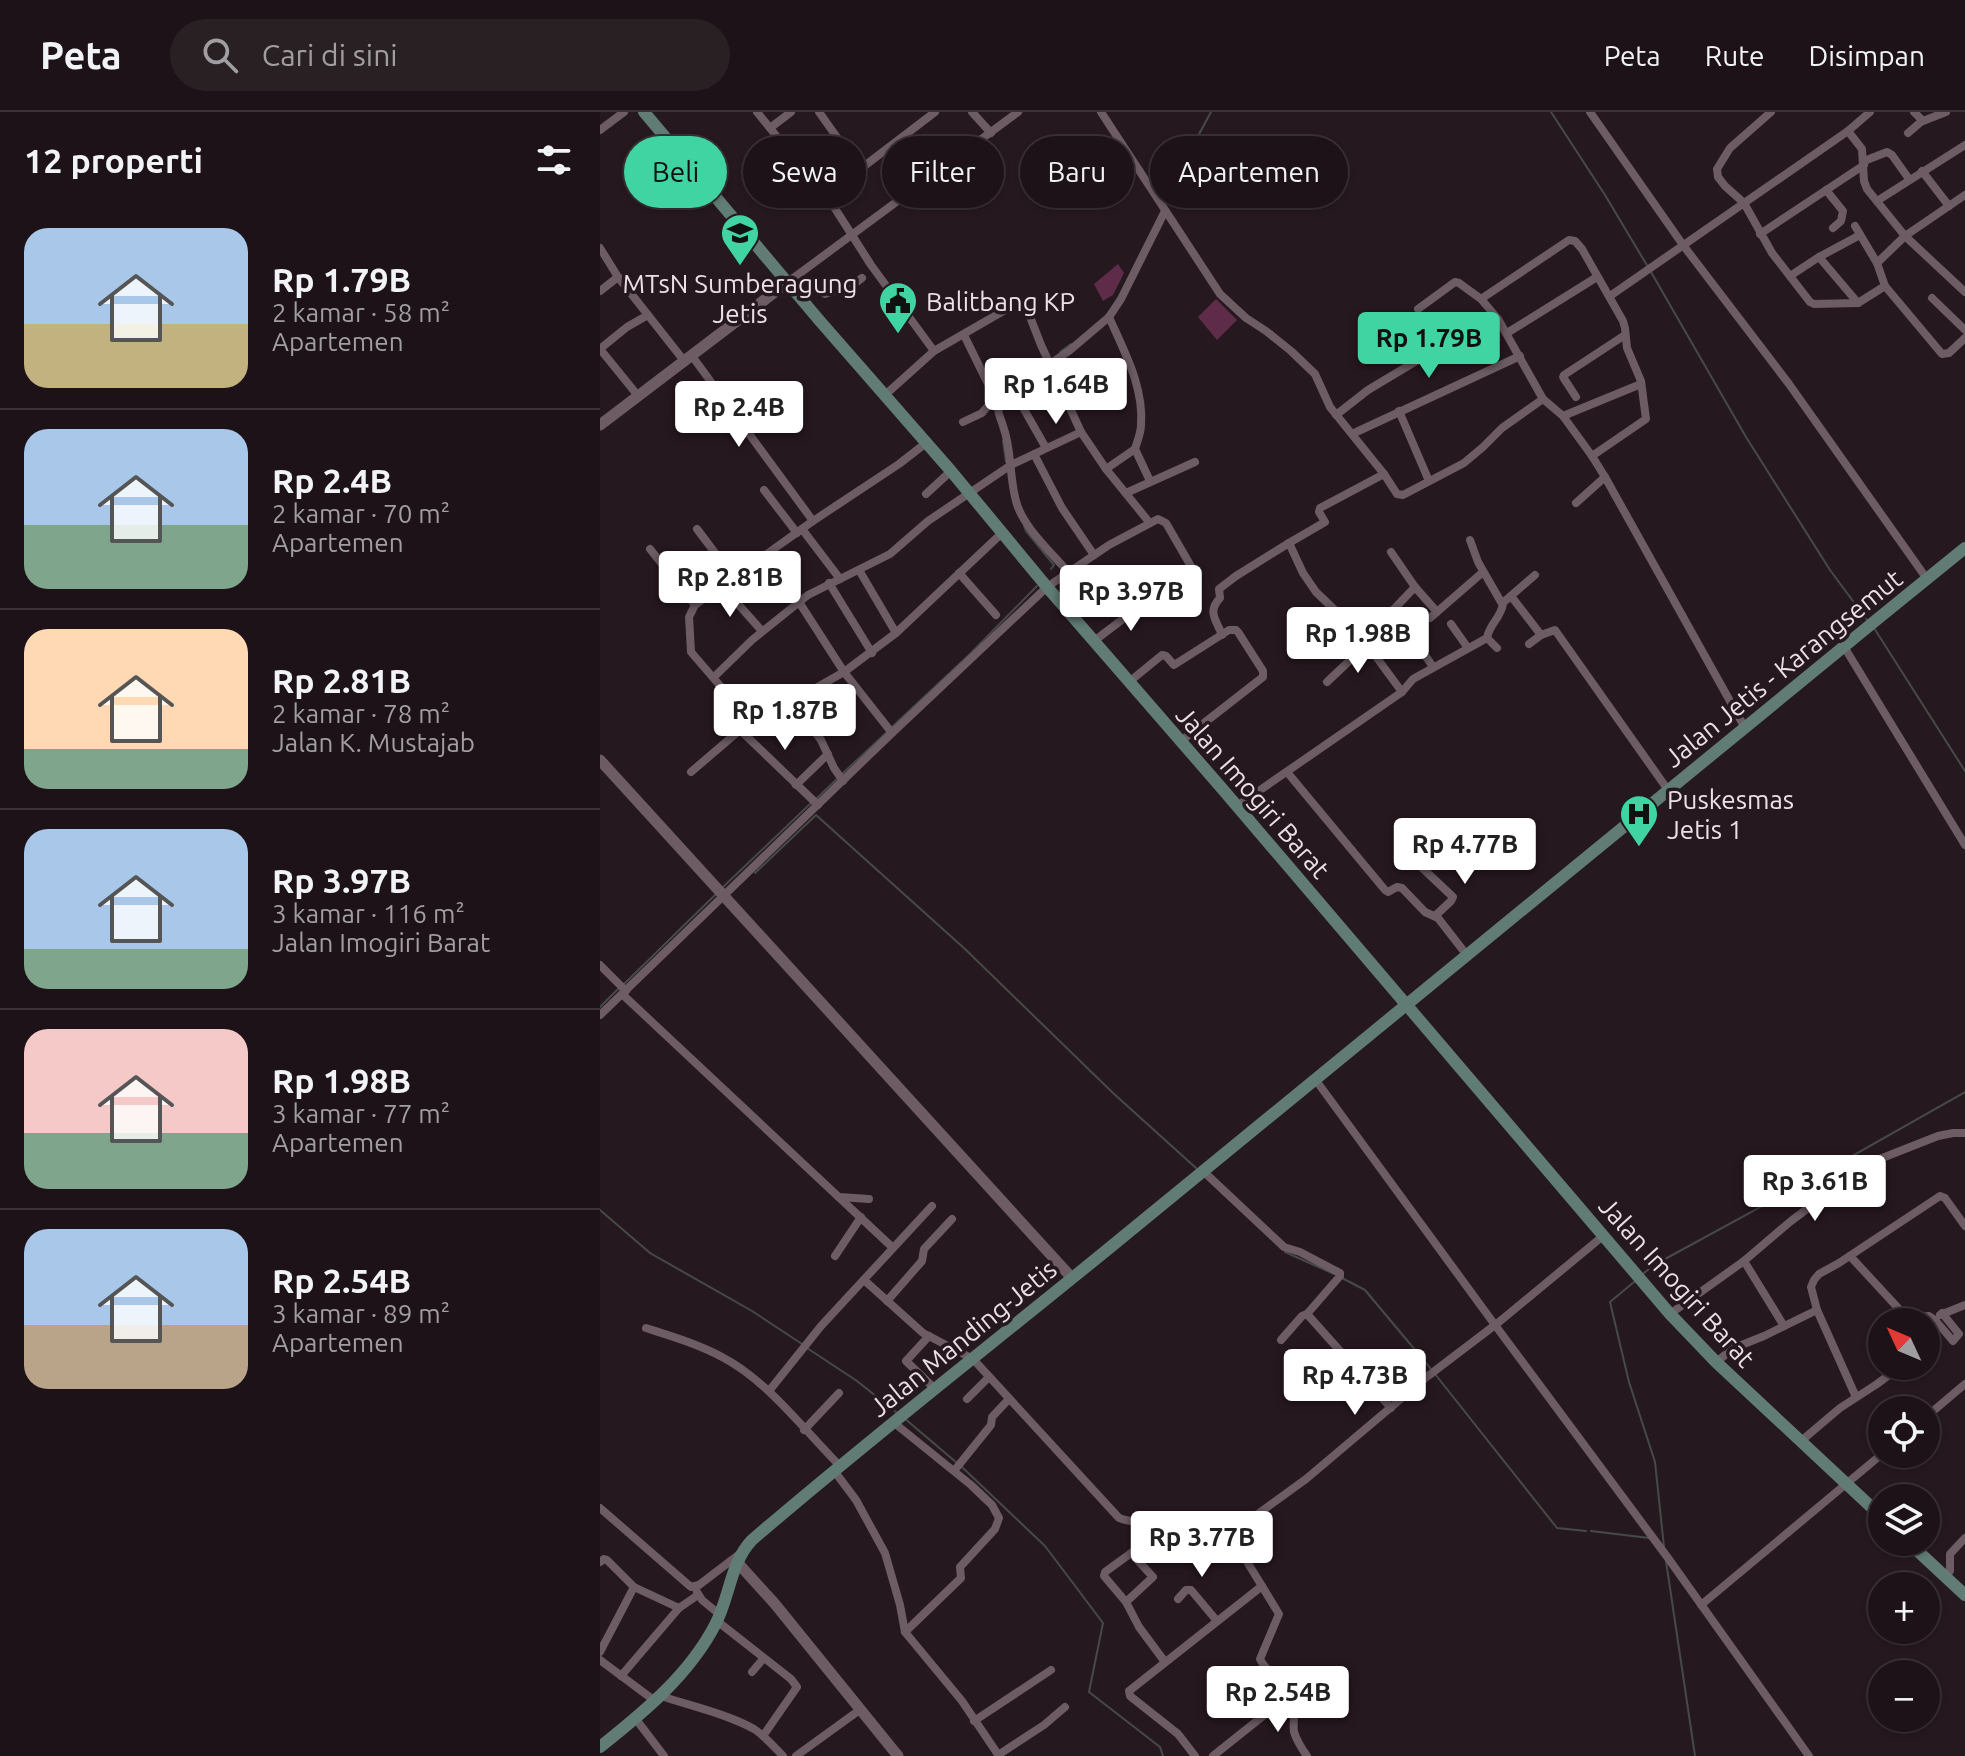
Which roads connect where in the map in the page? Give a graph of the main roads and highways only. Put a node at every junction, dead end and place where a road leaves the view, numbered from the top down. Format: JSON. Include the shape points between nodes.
{"nodes":[{"id":1,"x":644,"y":112,"type":"edge"},
{"id":2,"x":1965,"y":548,"type":"edge"},
{"id":3,"x":1406,"y":1003,"type":"junction"},
{"id":4,"x":1868,"y":1504,"type":"edge"},
{"id":5,"x":1923,"y":1556,"type":"edge"},
{"id":6,"x":1965,"y":1595,"type":"edge"},
{"id":7,"x":601,"y":1744,"type":"edge"}],
"edges":[{"from":1,"to":3,"type":"main road","name":"Jalan Imogiri Barat"},
{"from":2,"to":3,"type":"main road","name":"Jalan Jetis - Karangsemut"},
{"from":3,"to":4,"type":"main road","name":"Jalan Imogiri Barat","via":[[1670,1314]]},
{"from":3,"to":7,"type":"main road","name":"Jalan Manding-Jetis","via":[[752,1540],[739,1557],[701,1649],[658,1698]]},
{"from":5,"to":6,"type":"main road"}]}
